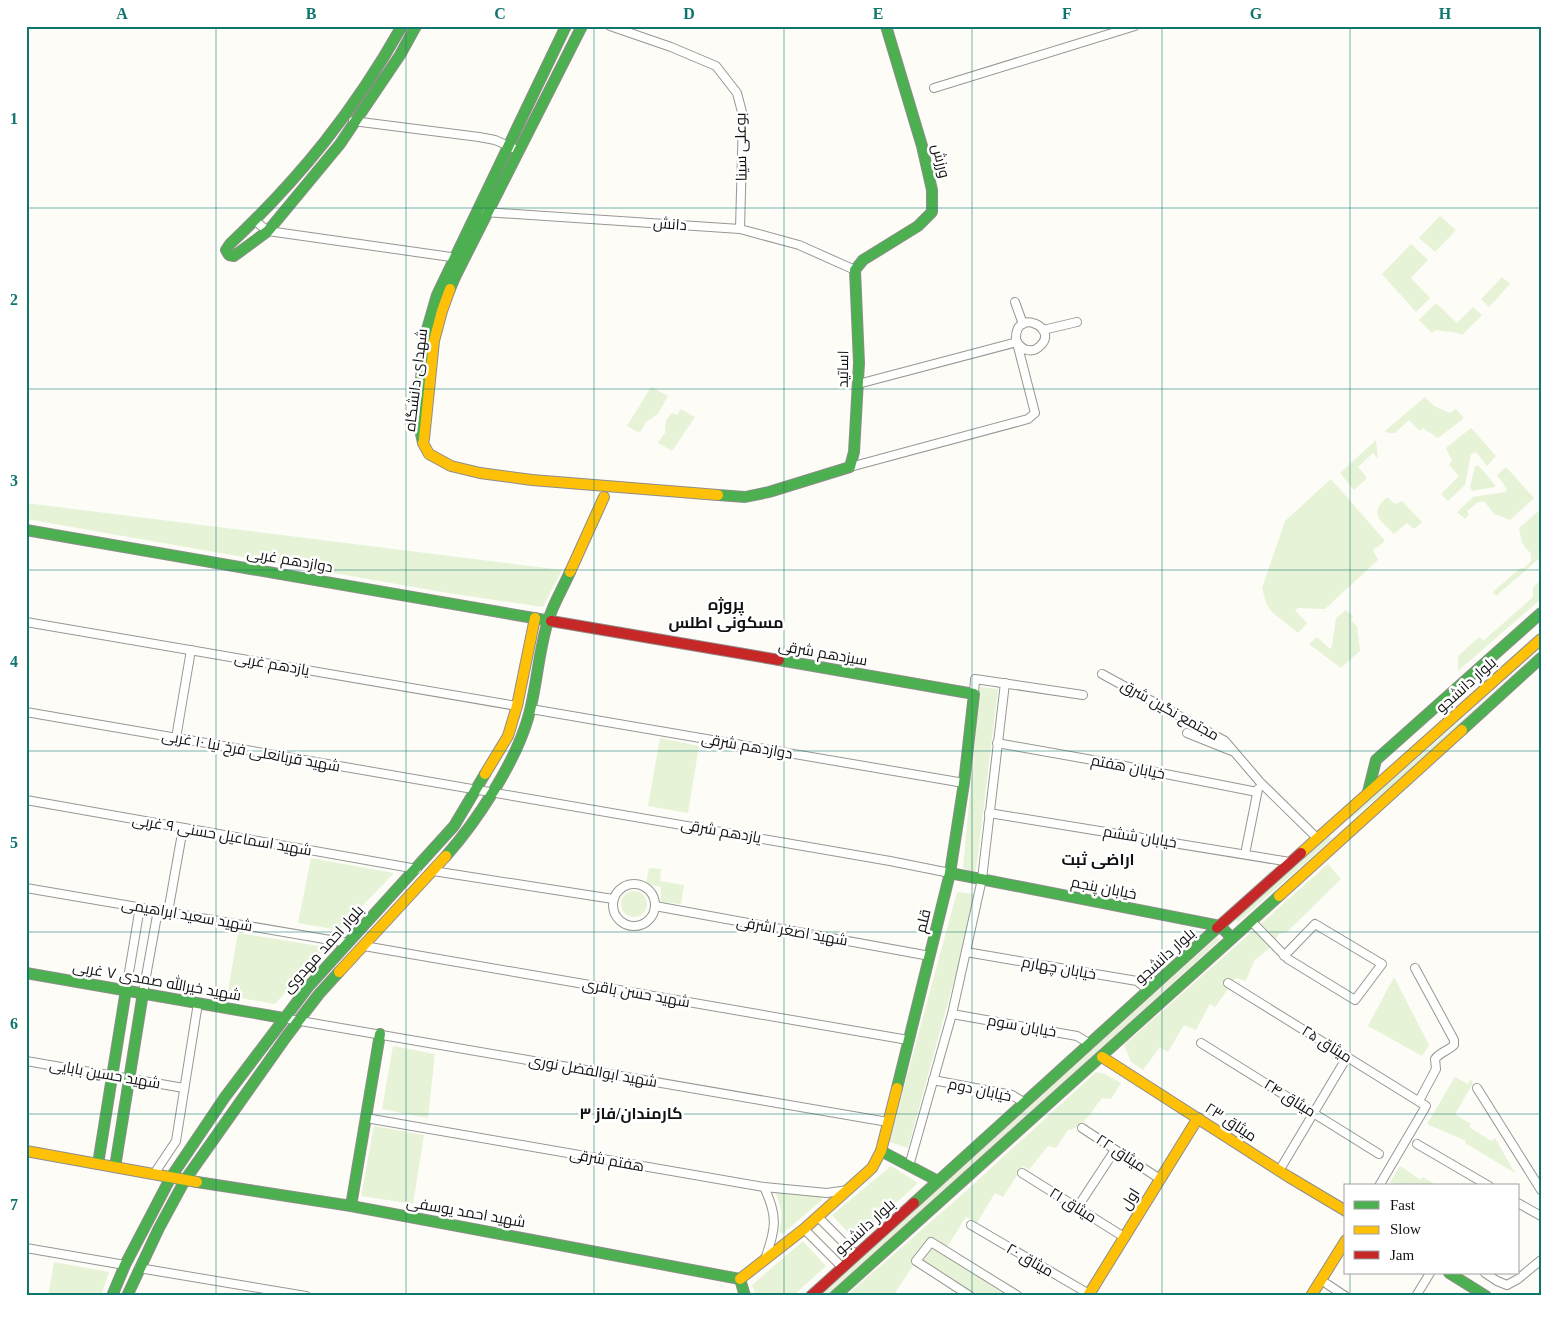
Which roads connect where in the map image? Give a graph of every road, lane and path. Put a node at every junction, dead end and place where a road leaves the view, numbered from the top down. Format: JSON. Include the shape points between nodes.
{"nodes":[{"id":1,"x":402,"y":26,"type":"edge"},
{"id":2,"x":416,"y":26,"type":"edge"},
{"id":3,"x":566,"y":26,"type":"edge"},
{"id":4,"x":582,"y":26,"type":"edge"},
{"id":5,"x":610,"y":26,"type":"edge"},
{"id":6,"x":886,"y":26,"type":"edge"},
{"id":7,"x":1134,"y":26,"type":"edge"},
{"id":8,"x":934,"y":88,"type":"dead end"},
{"id":9,"x":349,"y":119,"type":"junction"},
{"id":10,"x":508,"y":145,"type":"junction"},
{"id":11,"x":519,"y":152,"type":"junction"},
{"id":12,"x":299,"y":184,"type":"junction"},
{"id":13,"x":477,"y":211,"type":"junction"},
{"id":14,"x":489,"y":213,"type":"junction"},
{"id":15,"x":255,"y":221,"type":"junction"},
{"id":16,"x":740,"y":229,"type":"junction"},
{"id":17,"x":268,"y":231,"type":"junction"},
{"id":18,"x":460,"y":258,"type":"junction"},
{"id":19,"x":855,"y":270,"type":"junction"},
{"id":20,"x":1016,"y":302,"type":"dead end"},
{"id":21,"x":1077,"y":322,"type":"dead end"},
{"id":22,"x":1023,"y":324,"type":"junction"},
{"id":23,"x":1043,"y":330,"type":"junction"},
{"id":24,"x":1017,"y":342,"type":"junction"},
{"id":25,"x":858,"y":384,"type":"junction"},
{"id":26,"x":850,"y":467,"type":"junction"},
{"id":27,"x":604,"y":497,"type":"dead end"},
{"id":28,"x":26,"y":530,"type":"edge"},
{"id":29,"x":1541,"y":613,"type":"edge"},
{"id":30,"x":535,"y":618,"type":"junction"},
{"id":31,"x":548,"y":620,"type":"junction"},
{"id":32,"x":26,"y":622,"type":"edge"},
{"id":33,"x":1541,"y":639,"type":"edge"},
{"id":34,"x":191,"y":650,"type":"junction"},
{"id":35,"x":1541,"y":658,"type":"edge"},
{"id":36,"x":1102,"y":674,"type":"dead end"},
{"id":37,"x":1005,"y":683,"type":"junction"},
{"id":38,"x":974,"y":694,"type":"junction"},
{"id":39,"x":1083,"y":696,"type":"dead end"},
{"id":40,"x":517,"y":706,"type":"junction"},
{"id":41,"x":531,"y":709,"type":"junction"},
{"id":42,"x":26,"y":712,"type":"edge"},
{"id":43,"x":1187,"y":733,"type":"dead end"},
{"id":44,"x":176,"y":738,"type":"junction"},
{"id":45,"x":998,"y":743,"type":"junction"},
{"id":46,"x":1234,"y":752,"type":"junction"},
{"id":47,"x":1260,"y":782,"type":"junction"},
{"id":48,"x":964,"y":783,"type":"junction"},
{"id":49,"x":476,"y":789,"type":"junction"},
{"id":50,"x":490,"y":792,"type":"junction"},
{"id":51,"x":1257,"y":792,"type":"junction"},
{"id":52,"x":1368,"y":793,"type":"junction"},
{"id":53,"x":26,"y":800,"type":"edge"},
{"id":54,"x":990,"y":813,"type":"junction"},
{"id":55,"x":1337,"y":820,"type":"junction"},
{"id":56,"x":183,"y":828,"type":"junction"},
{"id":57,"x":1349,"y":832,"type":"junction"},
{"id":58,"x":1316,"y":838,"type":"junction"},
{"id":59,"x":1245,"y":854,"type":"junction"},
{"id":60,"x":1290,"y":862,"type":"junction"},
{"id":61,"x":417,"y":868,"type":"junction"},
{"id":62,"x":433,"y":871,"type":"junction"},
{"id":63,"x":950,"y":873,"type":"junction"},
{"id":64,"x":982,"y":879,"type":"junction"},
{"id":65,"x":26,"y":888,"type":"edge"},
{"id":66,"x":613,"y":899,"type":"junction"},
{"id":67,"x":655,"y":906,"type":"junction"},
{"id":68,"x":140,"y":907,"type":"junction"},
{"id":69,"x":158,"y":910,"type":"junction"},
{"id":70,"x":168,"y":912,"type":"junction"},
{"id":71,"x":1251,"y":921,"type":"junction"},
{"id":72,"x":1220,"y":926,"type":"junction"},
{"id":73,"x":1232,"y":938,"type":"junction"},
{"id":74,"x":348,"y":943,"type":"junction"},
{"id":75,"x":364,"y":946,"type":"junction"},
{"id":76,"x":966,"y":952,"type":"junction"},
{"id":77,"x":930,"y":956,"type":"junction"},
{"id":78,"x":1284,"y":956,"type":"junction"},
{"id":79,"x":1415,"y":968,"type":"dead end"},
{"id":80,"x":26,"y":974,"type":"edge"},
{"id":81,"x":1228,"y":983,"type":"dead end"},
{"id":82,"x":126,"y":990,"type":"junction"},
{"id":83,"x":1149,"y":991,"type":"junction"},
{"id":84,"x":143,"y":993,"type":"junction"},
{"id":85,"x":198,"y":1003,"type":"junction"},
{"id":86,"x":952,"y":1014,"type":"junction"},
{"id":87,"x":283,"y":1018,"type":"junction"},
{"id":88,"x":298,"y":1021,"type":"junction"},
{"id":89,"x":380,"y":1034,"type":"junction"},
{"id":90,"x":908,"y":1040,"type":"junction"},
{"id":91,"x":1201,"y":1043,"type":"dead end"},
{"id":92,"x":1090,"y":1044,"type":"junction"},
{"id":93,"x":1102,"y":1057,"type":"junction"},
{"id":94,"x":1347,"y":1057,"type":"junction"},
{"id":95,"x":26,"y":1060,"type":"edge"},
{"id":96,"x":112,"y":1075,"type":"junction"},
{"id":97,"x":129,"y":1078,"type":"junction"},
{"id":98,"x":933,"y":1080,"type":"junction"},
{"id":99,"x":184,"y":1088,"type":"junction"},
{"id":100,"x":1477,"y":1088,"type":"dead end"},
{"id":101,"x":1418,"y":1101,"type":"junction"},
{"id":102,"x":1025,"y":1103,"type":"junction"},
{"id":103,"x":1314,"y":1113,"type":"junction"},
{"id":104,"x":366,"y":1118,"type":"junction"},
{"id":105,"x":1198,"y":1118,"type":"junction"},
{"id":106,"x":888,"y":1122,"type":"junction"},
{"id":107,"x":1082,"y":1128,"type":"dead end"},
{"id":108,"x":1417,"y":1144,"type":"dead end"},
{"id":109,"x":1115,"y":1150,"type":"junction"},
{"id":110,"x":881,"y":1151,"type":"junction"},
{"id":111,"x":26,"y":1152,"type":"edge"},
{"id":112,"x":1378,"y":1154,"type":"dead end"},
{"id":113,"x":98,"y":1164,"type":"junction"},
{"id":114,"x":909,"y":1166,"type":"junction"},
{"id":115,"x":115,"y":1167,"type":"junction"},
{"id":116,"x":1279,"y":1171,"type":"junction"},
{"id":117,"x":1022,"y":1173,"type":"dead end"},
{"id":118,"x":154,"y":1174,"type":"junction"},
{"id":119,"x":171,"y":1177,"type":"junction"},
{"id":120,"x":1160,"y":1179,"type":"junction"},
{"id":121,"x":186,"y":1180,"type":"junction"},
{"id":122,"x":938,"y":1181,"type":"junction"},
{"id":123,"x":1380,"y":1184,"type":"edge"},
{"id":124,"x":1485,"y":1184,"type":"edge"},
{"id":125,"x":764,"y":1187,"type":"junction"},
{"id":126,"x":848,"y":1190,"type":"junction"},
{"id":127,"x":1541,"y":1190,"type":"edge"},
{"id":128,"x":1520,"y":1204,"type":"edge"},
{"id":129,"x":351,"y":1206,"type":"junction"},
{"id":130,"x":1077,"y":1208,"type":"junction"},
{"id":131,"x":1344,"y":1210,"type":"edge"},
{"id":132,"x":1541,"y":1216,"type":"edge"},
{"id":133,"x":818,"y":1217,"type":"junction"},
{"id":134,"x":971,"y":1225,"type":"dead end"},
{"id":135,"x":804,"y":1230,"type":"junction"},
{"id":136,"x":1124,"y":1237,"type":"junction"},
{"id":137,"x":1344,"y":1243,"type":"edge"},
{"id":138,"x":26,"y":1248,"type":"edge"},
{"id":139,"x":856,"y":1255,"type":"junction"},
{"id":140,"x":765,"y":1259,"type":"junction"},
{"id":141,"x":1541,"y":1260,"type":"edge"},
{"id":142,"x":125,"y":1265,"type":"junction"},
{"id":143,"x":842,"y":1267,"type":"junction"},
{"id":144,"x":139,"y":1268,"type":"junction"},
{"id":145,"x":1429,"y":1274,"type":"edge"},
{"id":146,"x":1451,"y":1274,"type":"edge"},
{"id":147,"x":1486,"y":1274,"type":"edge"},
{"id":148,"x":740,"y":1279,"type":"junction"},
{"id":149,"x":1327,"y":1284,"type":"dead end"},
{"id":150,"x":1088,"y":1295,"type":"edge"},
{"id":151,"x":112,"y":1296,"type":"edge"},
{"id":152,"x":127,"y":1296,"type":"edge"},
{"id":153,"x":306,"y":1296,"type":"edge"},
{"id":154,"x":745,"y":1296,"type":"edge"},
{"id":155,"x":811,"y":1296,"type":"edge"},
{"id":156,"x":835,"y":1296,"type":"edge"},
{"id":157,"x":970,"y":1296,"type":"edge"},
{"id":158,"x":1018,"y":1296,"type":"edge"},
{"id":159,"x":1311,"y":1296,"type":"edge"},
{"id":160,"x":1345,"y":1296,"type":"edge"},
{"id":161,"x":1416,"y":1296,"type":"edge"},
{"id":162,"x":1486,"y":1296,"type":"edge"}],
"edges":[{"from":1,"to":9,"type":"street"},
{"from":2,"to":9,"type":"street","via":[[400,55]]},
{"from":3,"to":10,"type":"street","name":"شهدای دانشگاه"},
{"from":4,"to":11,"type":"street","name":"شهدای دانشگاه"},
{"from":5,"to":16,"type":"street","name":"بوعلی سینا","via":[[716,66],[737,93],[743,116]]},
{"from":6,"to":19,"type":"street","name":"ورزش","via":[[922,146],[932,190],[932,212],[918,226],[863,260]]},
{"from":7,"to":8,"type":"street"},
{"from":9,"to":10,"type":"street","via":[[479,137]]},
{"from":9,"to":12,"type":"street","via":[[340,144]]},
{"from":10,"to":11,"type":"street"},
{"from":10,"to":13,"type":"street","name":"شهدای دانشگاه"},
{"from":11,"to":14,"type":"street","name":"شهدای دانشگاه"},
{"from":12,"to":15,"type":"street"},
{"from":12,"to":17,"type":"street"},
{"from":13,"to":14,"type":"street","name":"دانش"},
{"from":13,"to":18,"type":"street","name":"شهدای دانشگاه"},
{"from":14,"to":16,"type":"street","name":"دانش"},
{"from":14,"to":18,"type":"street","name":"شهدای دانشگاه"},
{"from":15,"to":17,"type":"street"},
{"from":15,"to":17,"type":"street","via":[[230,244],[226,250],[229,255],[234,256]]},
{"from":16,"to":19,"type":"street","name":"دانش","via":[[799,245]]},
{"from":17,"to":18,"type":"street"},
{"from":18,"to":26,"type":"street","name":"شهدای دانشگاه","via":[[434,341],[424,443],[429,454],[451,466],[532,480],[745,497]]},
{"from":19,"to":25,"type":"street","name":"اساتید"},
{"from":20,"to":22,"type":"street"},
{"from":21,"to":23,"type":"street"},
{"from":22,"to":23,"type":"street","via":[[1035,322]]},
{"from":22,"to":24,"type":"street","via":[[1016,332]]},
{"from":23,"to":24,"type":"street","via":[[1042,343],[1036,349],[1023,349]]},
{"from":24,"to":25,"type":"street"},
{"from":24,"to":26,"type":"street","via":[[1035,413],[1028,419]]},
{"from":25,"to":26,"type":"street","name":"اساتید","via":[[854,452]]},
{"from":27,"to":31,"type":"street","name":"بلوار احمد مهدوی"},
{"from":28,"to":30,"type":"street","name":"دوازدهم غربی"},
{"from":29,"to":52,"type":"street","via":[[1376,760]]},
{"from":30,"to":31,"type":"street","name":"دوازدهم غربی"},
{"from":30,"to":40,"type":"street","name":"بلوار احمد مهدوی"},
{"from":31,"to":38,"type":"street","name":"سیزدهم شرقی"},
{"from":31,"to":41,"type":"street","name":"بلوار احمد مهدوی"},
{"from":32,"to":34,"type":"street","name":"یازدهم غربی"},
{"from":33,"to":52,"type":"street","name":"بلوار دانشجو"},
{"from":34,"to":40,"type":"street","name":"یازدهم غربی"},
{"from":34,"to":44,"type":"street"},
{"from":35,"to":57,"type":"street","name":"بلوار دانشجو"},
{"from":36,"to":46,"type":"street","name":"مجتمع نگین شرق","via":[[1225,741]]},
{"from":37,"to":38,"type":"street","via":[[975,679]]},
{"from":37,"to":39,"type":"street"},
{"from":37,"to":45,"type":"street"},
{"from":38,"to":48,"type":"street","name":"قلم"},
{"from":40,"to":49,"type":"street","name":"بلوار احمد مهدوی","via":[[508,736]]},
{"from":41,"to":48,"type":"street","name":"دوازدهم شرقی"},
{"from":41,"to":50,"type":"street","name":"بلوار احمد مهدوی","via":[[520,741]]},
{"from":42,"to":44,"type":"street","name":"شهید قربانعلی فرخ نیا ۱۰ غربی"},
{"from":43,"to":46,"type":"street"},
{"from":44,"to":49,"type":"street","name":"شهید قربانعلی فرخ نیا ۱۰ غربی"},
{"from":45,"to":51,"type":"street","name":"خیابان هفتم"},
{"from":45,"to":54,"type":"street"},
{"from":46,"to":47,"type":"street","name":"مجتمع نگین شرق"},
{"from":47,"to":51,"type":"street"},
{"from":47,"to":58,"type":"street","name":"مجتمع نگین شرق"},
{"from":48,"to":63,"type":"street","name":"قلم"},
{"from":49,"to":50,"type":"street","name":"شهید قربانعلی فرخ نیا ۱۰ غربی"},
{"from":49,"to":61,"type":"street","name":"بلوار احمد مهدوی","via":[[454,826]]},
{"from":50,"to":62,"type":"street","name":"بلوار احمد مهدوی","via":[[466,834]]},
{"from":50,"to":63,"type":"street","name":"یازدهم شرقی"},
{"from":51,"to":59,"type":"street"},
{"from":52,"to":55,"type":"street","name":"بلوار دانشجو"},
{"from":53,"to":56,"type":"street","name":"شهید اسماعیل حسنی ۹ غربی"},
{"from":54,"to":59,"type":"street","name":"خیابان ششم"},
{"from":54,"to":64,"type":"street"},
{"from":55,"to":57,"type":"street"},
{"from":55,"to":58,"type":"street","name":"بلوار دانشجو"},
{"from":56,"to":61,"type":"street","name":"شهید اسماعیل حسنی ۹ غربی"},
{"from":56,"to":70,"type":"street"},
{"from":57,"to":71,"type":"street","name":"بلوار دانشجو"},
{"from":58,"to":60,"type":"street","name":"بلوار دانشجو"},
{"from":59,"to":60,"type":"street","name":"خیابان ششم"},
{"from":60,"to":72,"type":"street","name":"بلوار دانشجو"},
{"from":61,"to":74,"type":"street","name":"بلوار احمد مهدوی"},
{"from":62,"to":66,"type":"street"},
{"from":62,"to":75,"type":"street","name":"بلوار احمد مهدوی"},
{"from":63,"to":64,"type":"street","name":"خیابان پنجم"},
{"from":63,"to":77,"type":"street","name":"قلم"},
{"from":64,"to":72,"type":"street","name":"خیابان پنجم"},
{"from":64,"to":76,"type":"street"},
{"from":65,"to":68,"type":"street","name":"شهید سعید ابراهیمی"},
{"from":66,"to":67,"type":"street","via":[[629,884],[640,884],[650,890]]},
{"from":66,"to":67,"type":"street","via":[[615,916],[628,926],[639,926],[649,921]]},
{"from":67,"to":77,"type":"street","name":"شهید اصغر اشرفی"},
{"from":68,"to":69,"type":"street","name":"شهید سعید ابراهیمی"},
{"from":68,"to":82,"type":"street"},
{"from":69,"to":70,"type":"street","name":"شهید سعید ابراهیمی"},
{"from":69,"to":84,"type":"street"},
{"from":70,"to":74,"type":"street","name":"شهید سعید ابراهیمی"},
{"from":71,"to":73,"type":"street","name":"بلوار دانشجو"},
{"from":71,"to":78,"type":"street"},
{"from":72,"to":73,"type":"street"},
{"from":72,"to":83,"type":"street","name":"بلوار دانشجو"},
{"from":73,"to":93,"type":"street","name":"بلوار دانشجو"},
{"from":74,"to":87,"type":"street","name":"بلوار احمد مهدوی"},
{"from":75,"to":88,"type":"street","name":"بلوار احمد مهدوی"},
{"from":75,"to":90,"type":"street","name":"شهید حسن باقری"},
{"from":76,"to":83,"type":"street","name":"خیابان چهارم","via":[[1137,981]]},
{"from":76,"to":86,"type":"street"},
{"from":77,"to":90,"type":"street","name":"قلم"},
{"from":78,"to":78,"type":"street","via":[[1355,1000],[1382,964],[1315,924]]},
{"from":79,"to":101,"type":"street","via":[[1454,1040],[1454,1046],[1435,1059],[1436,1069]]},
{"from":80,"to":82,"type":"street","name":"شهید خیرالله صمدی ۷ غربی"},
{"from":81,"to":94,"type":"street","name":"میثاق ۲۵"},
{"from":82,"to":84,"type":"street","name":"شهید خیرالله صمدی ۷ غربی"},
{"from":82,"to":96,"type":"street"},
{"from":83,"to":92,"type":"street","name":"بلوار دانشجو"},
{"from":84,"to":85,"type":"street","name":"شهید خیرالله صمدی ۷ غربی"},
{"from":84,"to":97,"type":"street"},
{"from":85,"to":87,"type":"street","name":"شهید خیرالله صمدی ۷ غربی"},
{"from":85,"to":99,"type":"street"},
{"from":86,"to":92,"type":"street","name":"خیابان سوم","via":[[1077,1036]]},
{"from":86,"to":98,"type":"street"},
{"from":87,"to":88,"type":"street","name":"شهید ابوالفضل نوری"},
{"from":87,"to":119,"type":"street","name":"بلوار احمد مهدوی"},
{"from":88,"to":89,"type":"street","name":"شهید ابوالفضل نوری"},
{"from":88,"to":121,"type":"street","name":"بلوار احمد مهدوی"},
{"from":89,"to":104,"type":"street"},
{"from":89,"to":106,"type":"street","name":"شهید ابوالفضل نوری"},
{"from":90,"to":106,"type":"street","name":"قلم"},
{"from":91,"to":103,"type":"street","name":"میثاق ۲۴"},
{"from":92,"to":102,"type":"street","name":"بلوار دانشجو"},
{"from":93,"to":105,"type":"street","name":"میثاق ۲۳"},
{"from":93,"to":156,"type":"street","name":"بلوار دانشجو"},
{"from":94,"to":101,"type":"street","name":"میثاق ۲۵"},
{"from":94,"to":103,"type":"street"},
{"from":95,"to":96,"type":"street","name":"شهید حسین بابایی"},
{"from":96,"to":97,"type":"street","name":"شهید حسین بابایی"},
{"from":96,"to":113,"type":"street"},
{"from":97,"to":99,"type":"street","name":"شهید حسین بابایی"},
{"from":97,"to":115,"type":"street"},
{"from":98,"to":102,"type":"street","name":"خیابان دوم","via":[[1012,1095]]},
{"from":98,"to":114,"type":"street"},
{"from":99,"to":118,"type":"street","via":[[176,1140]]},
{"from":100,"to":127,"type":"street"},
{"from":101,"to":123,"type":"street","name":"میثاق ۲۵","via":[[1426,1106]]},
{"from":102,"to":122,"type":"street","name":"بلوار دانشجو"},
{"from":103,"to":112,"type":"street","name":"میثاق ۲۴"},
{"from":103,"to":116,"type":"street"},
{"from":104,"to":125,"type":"street","name":"هفتم شرقی"},
{"from":104,"to":129,"type":"street"},
{"from":105,"to":116,"type":"street","name":"میثاق ۲۳"},
{"from":105,"to":120,"type":"street","name":"اول"},
{"from":106,"to":110,"type":"street","name":"قلم"},
{"from":107,"to":109,"type":"street","name":"میثاق ۲۲"},
{"from":108,"to":124,"type":"street"},
{"from":109,"to":120,"type":"street","name":"میثاق ۲۲"},
{"from":109,"to":130,"type":"street"},
{"from":110,"to":114,"type":"street"},
{"from":110,"to":126,"type":"street","name":"قلم","via":[[872,1168]]},
{"from":111,"to":113,"type":"street","name":"شهید احمد یوسفی"},
{"from":113,"to":115,"type":"street","name":"شهید احمد یوسفی"},
{"from":114,"to":122,"type":"street"},
{"from":115,"to":118,"type":"street","name":"شهید احمد یوسفی"},
{"from":116,"to":131,"type":"street","name":"میثاق ۲۳"},
{"from":117,"to":130,"type":"street","name":"میثاق ۲۱"},
{"from":118,"to":119,"type":"street","name":"شهید احمد یوسفی"},
{"from":119,"to":121,"type":"street","name":"شهید احمد یوسفی"},
{"from":119,"to":142,"type":"street","name":"بلوار احمد مهدوی"},
{"from":120,"to":136,"type":"street","name":"اول"},
{"from":121,"to":129,"type":"street","name":"شهید احمد یوسفی"},
{"from":121,"to":144,"type":"street","name":"بلوار احمد مهدوی"},
{"from":122,"to":139,"type":"street","name":"بلوار دانشجو"},
{"from":125,"to":126,"type":"street","name":"هفتم شرقی","via":[[827,1193]]},
{"from":125,"to":140,"type":"street","via":[[772,1203],[774,1217],[773,1236]]},
{"from":126,"to":133,"type":"street","name":"قلم"},
{"from":128,"to":132,"type":"street"},
{"from":129,"to":148,"type":"street","name":"شهید احمد یوسفی"},
{"from":130,"to":136,"type":"street","name":"میثاق ۲۱"},
{"from":133,"to":135,"type":"street","name":"قلم"},
{"from":133,"to":139,"type":"street"},
{"from":134,"to":150,"type":"street","name":"میثاق ۲۰"},
{"from":135,"to":140,"type":"street","name":"قلم"},
{"from":135,"to":143,"type":"street"},
{"from":136,"to":150,"type":"street","name":"اول"},
{"from":137,"to":159,"type":"street"},
{"from":138,"to":142,"type":"street"},
{"from":139,"to":143,"type":"street","name":"بلوار دانشجو"},
{"from":140,"to":148,"type":"street","name":"قلم"},
{"from":141,"to":147,"type":"street","via":[[1507,1284]]},
{"from":142,"to":151,"type":"street","name":"بلوار احمد مهدوی"},
{"from":143,"to":155,"type":"street","name":"بلوار دانشجو"},
{"from":144,"to":152,"type":"street","name":"بلوار احمد مهدوی"},
{"from":144,"to":153,"type":"street"},
{"from":145,"to":161,"type":"street"},
{"from":146,"to":162,"type":"street"},
{"from":148,"to":154,"type":"street"},
{"from":149,"to":160,"type":"street"},
{"from":157,"to":158,"type":"street","via":[[916,1261],[932,1242]]}]}
